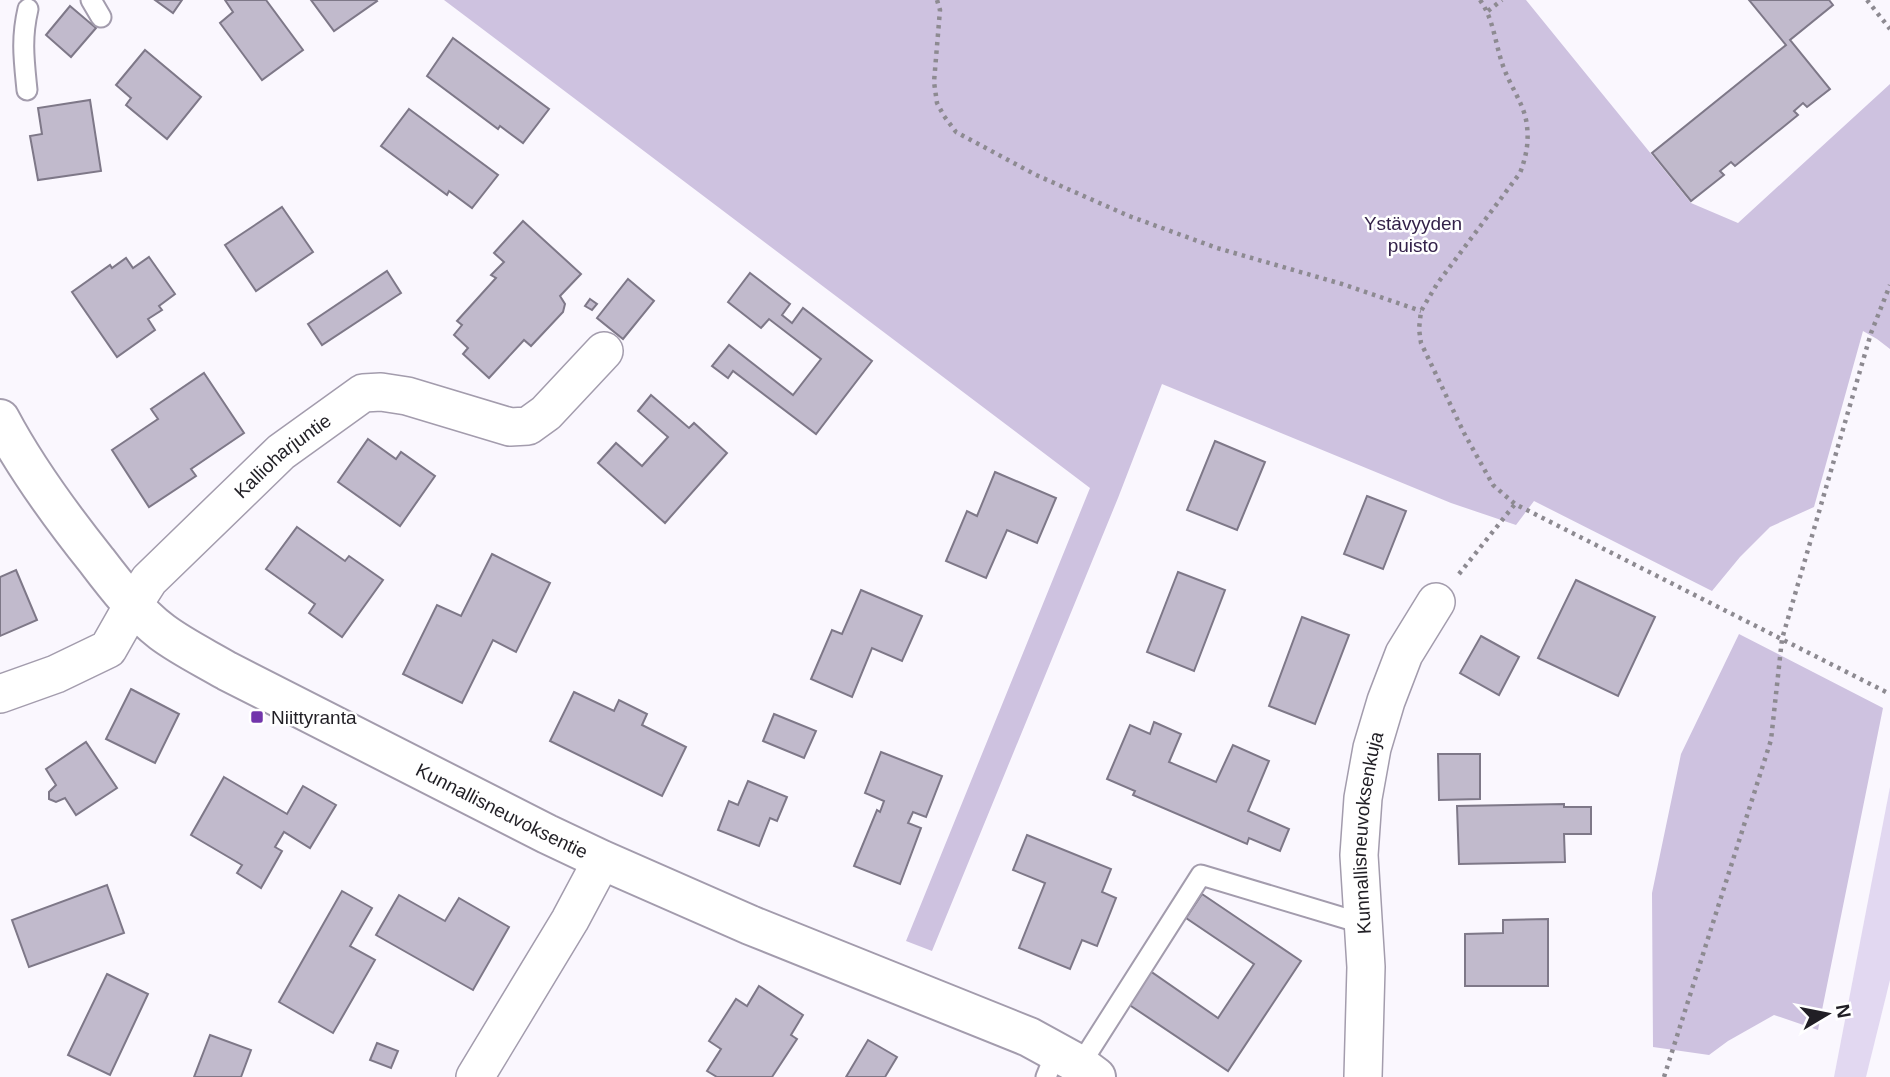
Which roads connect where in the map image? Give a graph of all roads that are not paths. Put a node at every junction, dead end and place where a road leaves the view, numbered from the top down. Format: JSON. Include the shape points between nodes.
{"nodes":[{"id":1,"x":91,"y":0,"type":"edge"},
{"id":2,"x":25,"y":3,"type":"edge"},
{"id":3,"x":101,"y":18,"type":"dead end"},
{"id":4,"x":27,"y":90,"type":"dead end"},
{"id":5,"x":604,"y":351,"type":"dead end"},
{"id":6,"x":0,"y":419,"type":"edge"},
{"id":7,"x":1436,"y":602,"type":"road end"},
{"id":8,"x":132,"y":605,"type":"junction"},
{"id":9,"x":0,"y":694,"type":"edge"},
{"id":10,"x":602,"y":860,"type":"junction"},
{"id":11,"x":1364,"y":925,"type":"junction"},
{"id":12,"x":1070,"y":1068,"type":"edge"},
{"id":13,"x":475,"y":1077,"type":"edge"},
{"id":14,"x":1363,"y":1077,"type":"edge"}],
"edges":[{"from":1,"to":3,"type":"lane"},
{"from":2,"to":4,"type":"lane","via":[[22,43]]},
{"from":5,"to":8,"type":"street","name":"Kallioharjuntie","via":[[528,426],[510,427],[407,396],[363,393],[281,452],[149,580]]},
{"from":6,"to":8,"type":"street","name":"Kunnallisneuvoksentie","via":[[67,524]]},
{"from":7,"to":11,"type":"street","name":"Kunnallisneuvoksenkuja","via":[[1404,654],[1372,748],[1359,855]]},
{"from":8,"to":9,"type":"street","name":"Kallioharjuntie","via":[[108,649]]},
{"from":8,"to":10,"type":"street","name":"Kunnallisneuvoksentie","via":[[161,631],[226,671]]},
{"from":10,"to":12,"type":"street","name":"Kunnallisneuvoksentie","via":[[1029,1037]]},
{"from":10,"to":13,"type":"street"},
{"from":11,"to":12,"type":"lane","via":[[1201,875]]},
{"from":11,"to":14,"type":"street","name":"Kunnallisneuvoksenkuja"}]}
